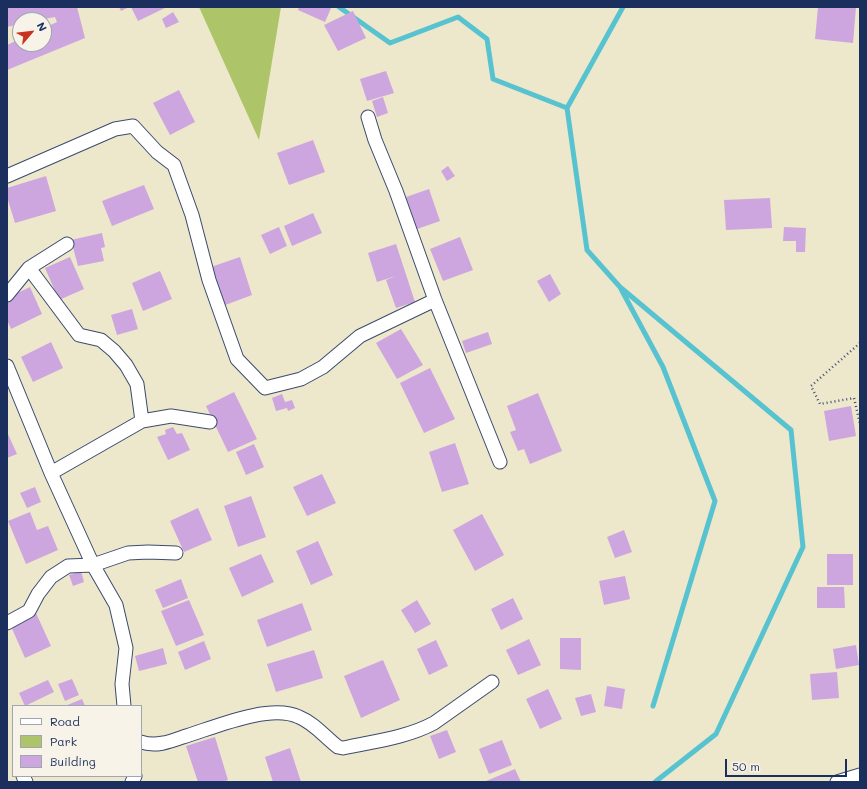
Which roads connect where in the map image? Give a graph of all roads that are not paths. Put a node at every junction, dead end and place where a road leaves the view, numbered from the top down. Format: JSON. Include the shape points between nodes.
{"nodes":[{"id":1,"x":368,"y":117,"type":"dead end"},
{"id":2,"x":7,"y":176,"type":"edge"},
{"id":3,"x":67,"y":244,"type":"dead end"},
{"id":4,"x":29,"y":268,"type":"junction"},
{"id":5,"x":7,"y":295,"type":"edge"},
{"id":6,"x":435,"y":300,"type":"junction"},
{"id":7,"x":7,"y":366,"type":"edge"},
{"id":8,"x":142,"y":421,"type":"junction"},
{"id":9,"x":210,"y":422,"type":"dead end"},
{"id":10,"x":500,"y":462,"type":"dead end"},
{"id":11,"x":51,"y":473,"type":"junction"},
{"id":12,"x":176,"y":553,"type":"dead end"},
{"id":13,"x":93,"y":565,"type":"junction"},
{"id":14,"x":7,"y":623,"type":"edge"},
{"id":15,"x":492,"y":682,"type":"dead end"},
{"id":16,"x":124,"y":705,"type":"edge"},
{"id":17,"x":142,"y":742,"type":"edge"},
{"id":18,"x":860,"y":775,"type":"edge"},
{"id":19,"x":837,"y":782,"type":"edge"}],
"edges":[{"from":1,"to":6,"type":"street"},
{"from":2,"to":6,"type":"street","via":[[115,129],[133,126],[157,152],[174,165],[192,215],[209,280],[237,359],[265,388],[301,379],[323,367],[360,336]]},
{"from":3,"to":4,"type":"street"},
{"from":4,"to":5,"type":"street"},
{"from":4,"to":8,"type":"street","via":[[79,335],[101,340],[126,365],[137,384]]},
{"from":6,"to":10,"type":"street"},
{"from":7,"to":11,"type":"street"},
{"from":8,"to":9,"type":"street","via":[[172,416]]},
{"from":8,"to":11,"type":"street"},
{"from":11,"to":13,"type":"street"},
{"from":12,"to":13,"type":"street","via":[[128,553]]},
{"from":13,"to":14,"type":"street","via":[[68,566],[51,577],[29,611]]},
{"from":13,"to":16,"type":"street","via":[[116,606],[126,648],[122,684]]},
{"from":15,"to":17,"type":"street","via":[[425,728],[411,734],[348,748],[338,746],[306,720],[286,712],[250,716],[163,743]]},
{"from":18,"to":19,"type":"street"}]}
